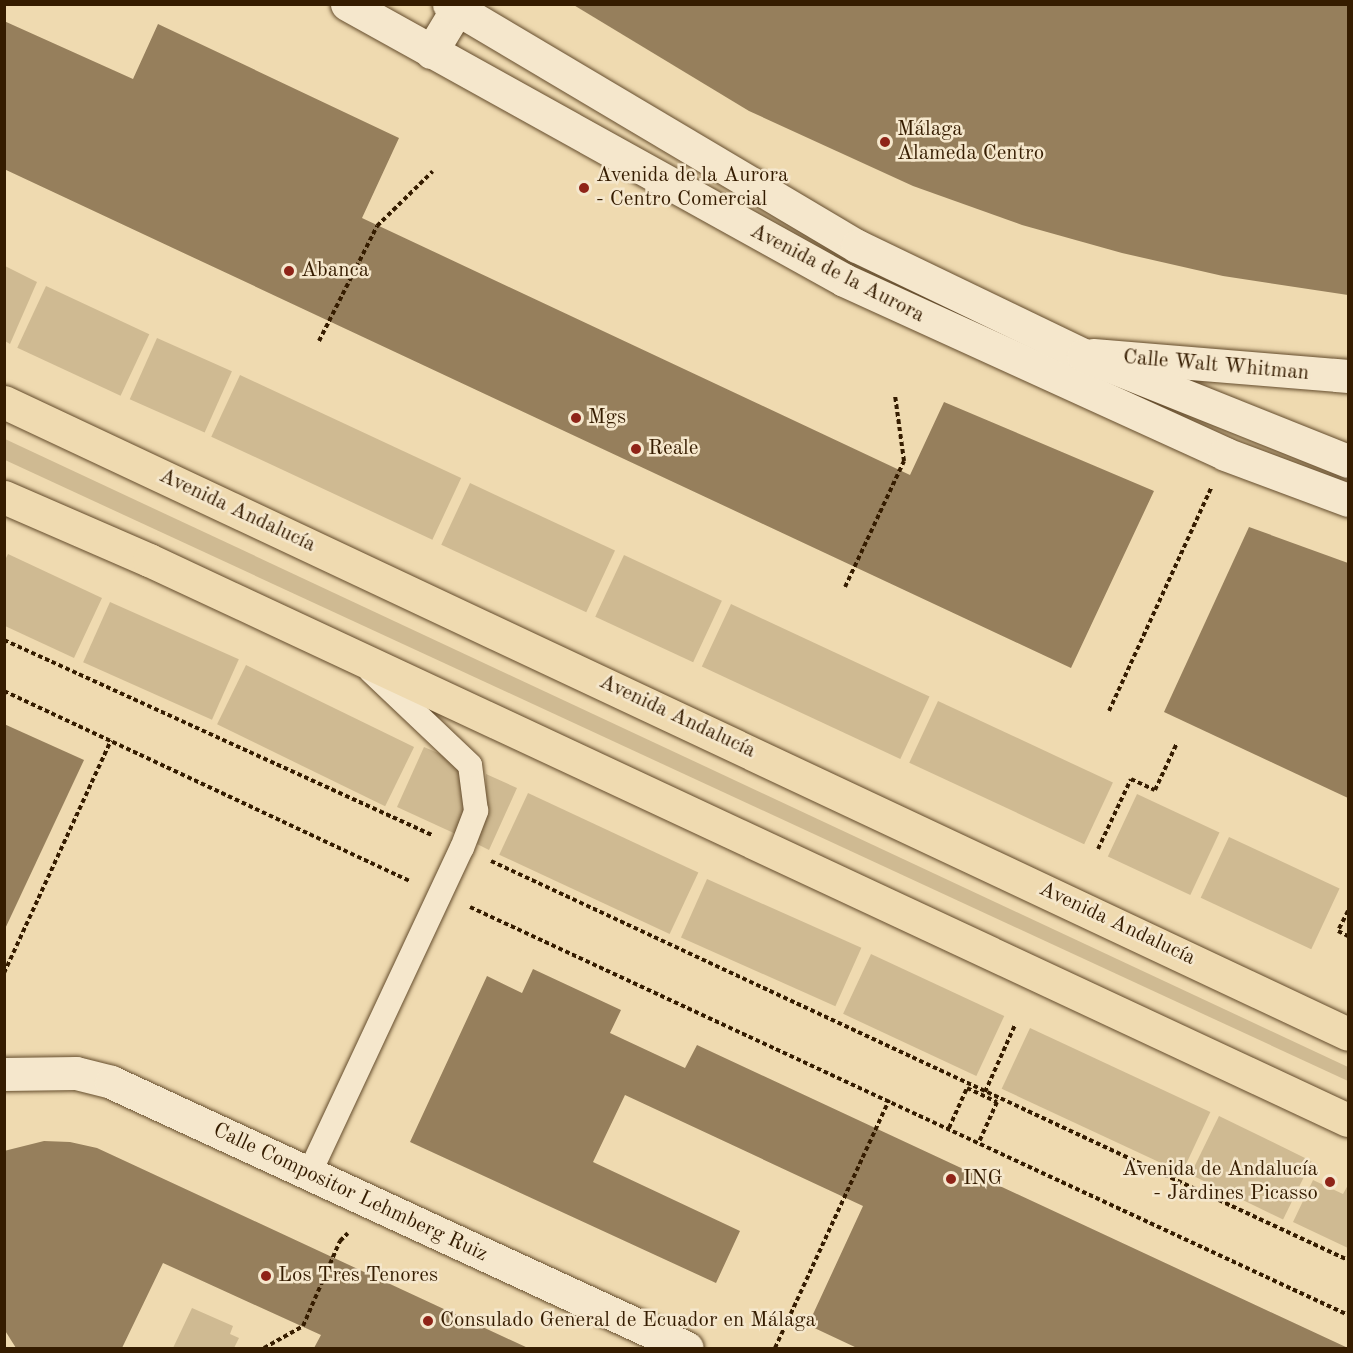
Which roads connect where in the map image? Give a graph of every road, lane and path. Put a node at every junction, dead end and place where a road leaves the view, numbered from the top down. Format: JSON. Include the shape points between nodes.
{"nodes":[{"id":1,"x":347,"y":4,"type":"edge"},
{"id":2,"x":456,"y":6,"type":"edge"},
{"id":3,"x":431,"y":52,"type":"junction"},
{"id":4,"x":433,"y":171,"type":"dead end"},
{"id":5,"x":319,"y":341,"type":"dead end"},
{"id":6,"x":1083,"y":354,"type":"junction"},
{"id":7,"x":1348,"y":376,"type":"edge"},
{"id":8,"x":895,"y":396,"type":"dead end"},
{"id":9,"x":4,"y":402,"type":"edge"},
{"id":10,"x":1226,"y":454,"type":"junction"},
{"id":11,"x":1348,"y":461,"type":"edge"},
{"id":12,"x":4,"y":497,"type":"edge"},
{"id":13,"x":1348,"y":500,"type":"edge"},
{"id":14,"x":845,"y":587,"type":"dead end"},
{"id":15,"x":4,"y":640,"type":"edge"},
{"id":16,"x":354,"y":655,"type":"junction"},
{"id":17,"x":4,"y":691,"type":"edge"},
{"id":18,"x":1109,"y":711,"type":"dead end"},
{"id":19,"x":111,"y":740,"type":"junction"},
{"id":20,"x":1177,"y":743,"type":"dead end"},
{"id":21,"x":462,"y":848,"type":"junction"},
{"id":22,"x":1098,"y":849,"type":"dead end"},
{"id":23,"x":413,"y":882,"type":"dead end"},
{"id":24,"x":466,"y":905,"type":"dead end"},
{"id":25,"x":1348,"y":911,"type":"edge"},
{"id":26,"x":1348,"y":936,"type":"edge"},
{"id":27,"x":4,"y":973,"type":"edge"},
{"id":28,"x":1015,"y":1024,"type":"dead end"},
{"id":29,"x":1348,"y":1034,"type":"edge"},
{"id":30,"x":4,"y":1074,"type":"edge"},
{"id":31,"x":984,"y":1093,"type":"junction"},
{"id":32,"x":888,"y":1100,"type":"junction"},
{"id":33,"x":1348,"y":1120,"type":"edge"},
{"id":34,"x":949,"y":1128,"type":"junction"},
{"id":35,"x":979,"y":1142,"type":"junction"},
{"id":36,"x":309,"y":1174,"type":"junction"},
{"id":37,"x":376,"y":1205,"type":"junction"},
{"id":38,"x":1348,"y":1260,"type":"edge"},
{"id":39,"x":1348,"y":1315,"type":"edge"},
{"id":40,"x":264,"y":1348,"type":"edge"},
{"id":41,"x":687,"y":1348,"type":"edge"},
{"id":42,"x":775,"y":1348,"type":"edge"}],
"edges":[{"from":1,"to":3,"type":"main road","name":"Avenida de la Aurora"},
{"from":2,"to":3,"type":"main road"},
{"from":2,"to":6,"type":"main road","name":"Avenida de la Aurora","via":[[857,246]]},
{"from":3,"to":10,"type":"main road","name":"Avenida de la Aurora","via":[[844,280]]},
{"from":4,"to":5,"type":"path","via":[[377,226]]},
{"from":6,"to":7,"type":"main road","name":"Calle Walt Whitman"},
{"from":6,"to":11,"type":"main road","name":"Avenida de la Aurora"},
{"from":8,"to":14,"type":"path","via":[[904,461]]},
{"from":9,"to":29,"type":"main road","name":"Avenida Andalucía"},
{"from":10,"to":13,"type":"main road","name":"Avenida de la Aurora"},
{"from":10,"to":18,"type":"path"},
{"from":12,"to":16,"type":"main road"},
{"from":15,"to":21,"type":"path"},
{"from":16,"to":21,"type":"lane","via":[[470,765],[476,811]]},
{"from":16,"to":33,"type":"main road"},
{"from":17,"to":19,"type":"path"},
{"from":19,"to":23,"type":"path"},
{"from":19,"to":27,"type":"path"},
{"from":20,"to":22,"type":"path","via":[[1155,790],[1131,779]]},
{"from":21,"to":31,"type":"path"},
{"from":21,"to":36,"type":"lane"},
{"from":24,"to":32,"type":"path"},
{"from":25,"to":26,"type":"path","via":[[1338,931]]},
{"from":28,"to":31,"type":"path"},
{"from":30,"to":36,"type":"main road","name":"Calle Compositor Lehmberg Ruiz","via":[[76,1072],[111,1082]]},
{"from":31,"to":34,"type":"path","via":[[967,1088]]},
{"from":31,"to":35,"type":"path","via":[[997,1102]]},
{"from":31,"to":38,"type":"path"},
{"from":32,"to":34,"type":"path"},
{"from":32,"to":42,"type":"path"},
{"from":34,"to":35,"type":"path"},
{"from":35,"to":39,"type":"path"},
{"from":36,"to":37,"type":"main road","name":"Calle Compositor Lehmberg Ruiz"},
{"from":37,"to":40,"type":"path","via":[[340,1241],[303,1326]]},
{"from":37,"to":41,"type":"main road","name":"Calle Compositor Lehmberg Ruiz"}]}
